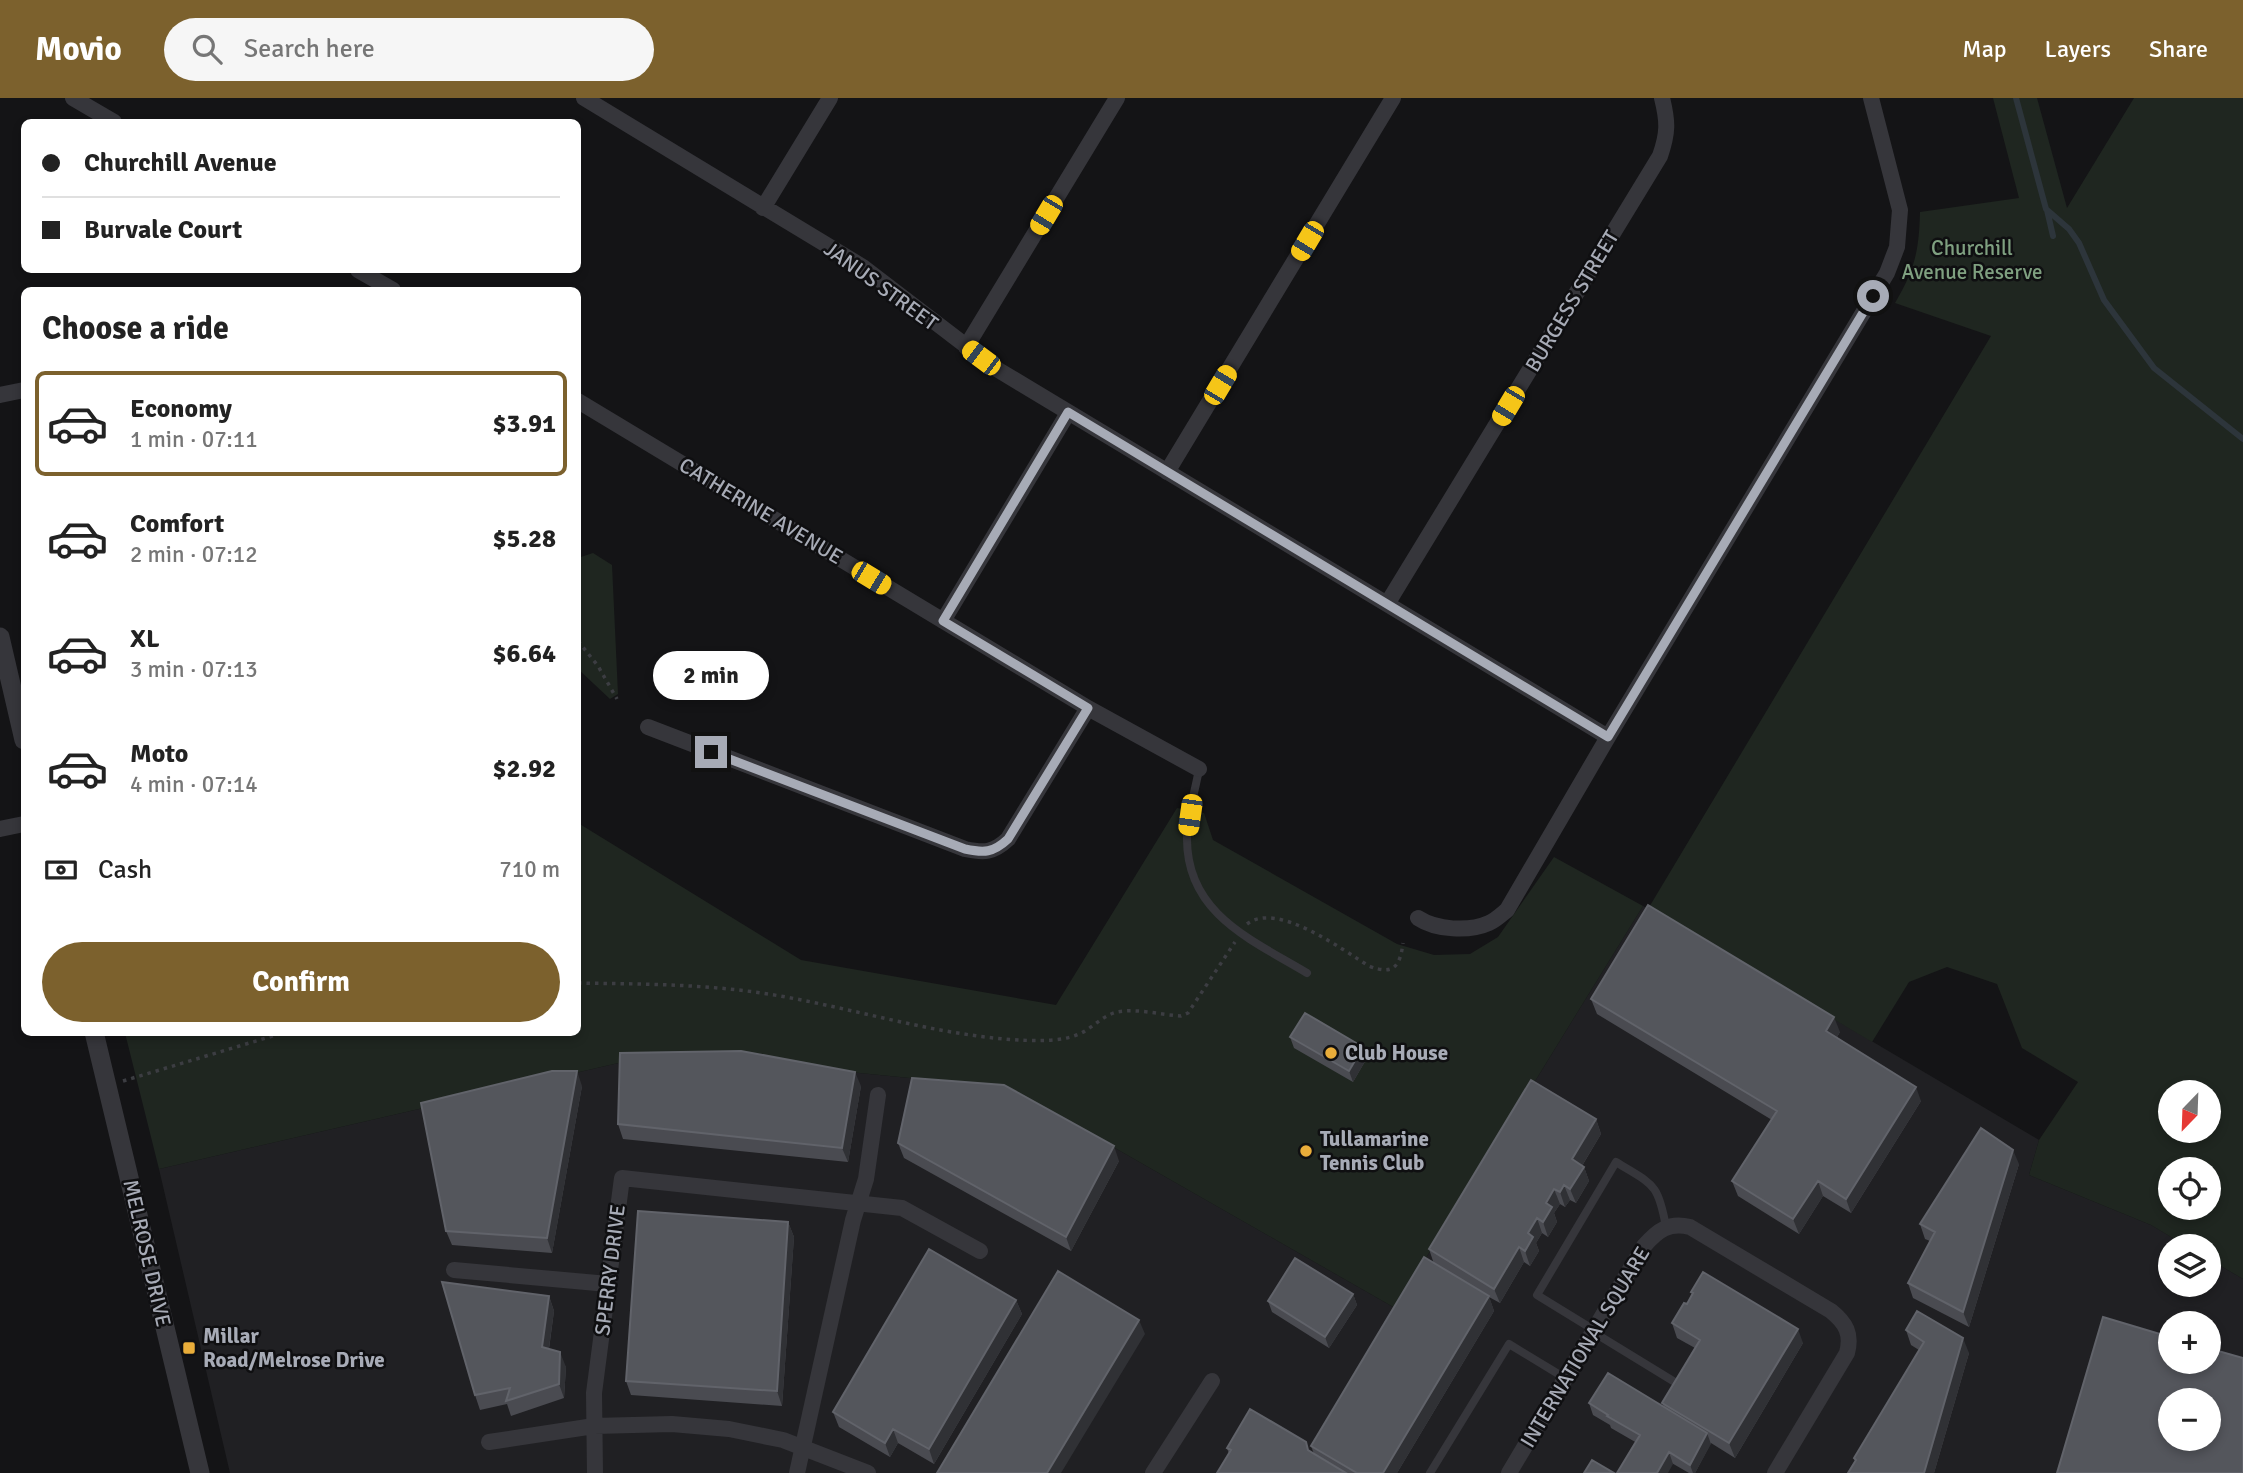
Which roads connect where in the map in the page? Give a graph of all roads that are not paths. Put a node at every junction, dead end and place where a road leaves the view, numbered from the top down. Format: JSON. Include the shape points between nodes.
{"nodes":[{"id":1,"x":73,"y":98,"type":"edge"},
{"id":2,"x":584,"y":98,"type":"edge"},
{"id":3,"x":830,"y":98,"type":"edge"},
{"id":4,"x":1117,"y":98,"type":"edge"},
{"id":5,"x":1394,"y":98,"type":"edge"},
{"id":6,"x":1662,"y":98,"type":"edge"},
{"id":7,"x":1871,"y":98,"type":"edge"},
{"id":8,"x":109,"y":119,"type":"edge"},
{"id":9,"x":763,"y":208,"type":"junction"},
{"id":10,"x":363,"y":273,"type":"edge"},
{"id":11,"x":388,"y":287,"type":"edge"},
{"id":12,"x":966,"y":347,"type":"junction"},
{"id":13,"x":21,"y":391,"type":"edge"},
{"id":14,"x":0,"y":395,"type":"edge"},
{"id":15,"x":581,"y":403,"type":"edge"},
{"id":16,"x":1068,"y":412,"type":"junction"},
{"id":17,"x":1167,"y":472,"type":"junction"},
{"id":18,"x":1387,"y":604,"type":"junction"},
{"id":19,"x":943,"y":621,"type":"junction"},
{"id":20,"x":0,"y":637,"type":"edge"},
{"id":21,"x":1088,"y":708,"type":"junction"},
{"id":22,"x":21,"y":727,"type":"edge"},
{"id":23,"x":648,"y":727,"type":"dead end"},
{"id":24,"x":1608,"y":737,"type":"junction"},
{"id":25,"x":1199,"y":769,"type":"joint"},
{"id":26,"x":21,"y":825,"type":"edge"},
{"id":27,"x":0,"y":829,"type":"edge"},
{"id":28,"x":1418,"y":918,"type":"dead end"},
{"id":29,"x":1307,"y":973,"type":"dead end"},
{"id":30,"x":95,"y":1036,"type":"edge"},
{"id":31,"x":877,"y":1095,"type":"dead end"},
{"id":32,"x":858,"y":1202,"type":"junction"},
{"id":33,"x":1666,"y":1227,"type":"junction"},
{"id":34,"x":980,"y":1251,"type":"dead end"},
{"id":35,"x":454,"y":1270,"type":"dead end"},
{"id":36,"x":608,"y":1284,"type":"junction"},
{"id":37,"x":1593,"y":1331,"type":"junction"},
{"id":38,"x":1565,"y":1378,"type":"junction"},
{"id":39,"x":1212,"y":1381,"type":"dead end"},
{"id":40,"x":1678,"y":1384,"type":"edge"},
{"id":41,"x":594,"y":1426,"type":"junction"},
{"id":42,"x":489,"y":1442,"type":"dead end"},
{"id":43,"x":803,"y":1447,"type":"junction"},
{"id":44,"x":200,"y":1473,"type":"edge"},
{"id":45,"x":595,"y":1473,"type":"edge"},
{"id":46,"x":797,"y":1473,"type":"edge"},
{"id":47,"x":868,"y":1473,"type":"edge"},
{"id":48,"x":1153,"y":1473,"type":"edge"},
{"id":49,"x":1430,"y":1473,"type":"edge"},
{"id":50,"x":1508,"y":1473,"type":"edge"},
{"id":51,"x":1775,"y":1473,"type":"edge"}],
"edges":[{"from":1,"to":8,"type":"street"},
{"from":2,"to":9,"type":"street","name":"JANUS STREET"},
{"from":3,"to":9,"type":"street"},
{"from":4,"to":12,"type":"street"},
{"from":5,"to":17,"type":"street"},
{"from":6,"to":18,"type":"street","name":"BURGESS STREET","via":[[1668,120],[1660,156]]},
{"from":7,"to":24,"type":"street","via":[[1900,210],[1893,260]]},
{"from":9,"to":12,"type":"street","name":"JANUS STREET","via":[[863,267]]},
{"from":10,"to":11,"type":"street"},
{"from":12,"to":16,"type":"street","name":"JANUS STREET"},
{"from":13,"to":14,"type":"street"},
{"from":15,"to":19,"type":"street","name":"CATHERINE AVENUE"},
{"from":16,"to":17,"type":"street","name":"JANUS STREET"},
{"from":16,"to":19,"type":"street"},
{"from":17,"to":18,"type":"street","name":"JANUS STREET"},
{"from":18,"to":24,"type":"street","name":"JANUS STREET"},
{"from":19,"to":21,"type":"street","name":"CATHERINE AVENUE"},
{"from":20,"to":22,"type":"street"},
{"from":21,"to":23,"type":"street","via":[[1008,839],[989,852],[965,849]]},
{"from":21,"to":25,"type":"street","name":"CATHERINE AVENUE"},
{"from":24,"to":28,"type":"street","via":[[1507,910],[1489,923],[1470,927],[1443,928]]},
{"from":25,"to":29,"type":"lane","via":[[1188,852],[1209,904],[1241,934]]},
{"from":26,"to":27,"type":"street"},
{"from":30,"to":44,"type":"street","name":"MELROSE DRIVE"},
{"from":31,"to":32,"type":"street","via":[[866,1179]]},
{"from":32,"to":34,"type":"street","name":"SPERRY DRIVE","via":[[902,1208]]},
{"from":32,"to":36,"type":"street","name":"SPERRY DRIVE","via":[[622,1178]]},
{"from":32,"to":43,"type":"street"},
{"from":33,"to":37,"type":"street","name":"INTERNATIONAL SQUARE","via":[[1644,1246]]},
{"from":33,"to":37,"type":"lane","via":[[1661,1198],[1654,1187],[1616,1163],[1536,1295]]},
{"from":33,"to":51,"type":"street","name":"INTERNATIONAL SQUARE","via":[[1690,1227],[1831,1311],[1848,1332],[1846,1353]]},
{"from":35,"to":36,"type":"street"},
{"from":36,"to":41,"type":"street","name":"SPERRY DRIVE"},
{"from":37,"to":38,"type":"street","name":"INTERNATIONAL SQUARE"},
{"from":37,"to":40,"type":"lane"},
{"from":38,"to":49,"type":"lane","via":[[1508,1344]]},
{"from":38,"to":50,"type":"street","name":"INTERNATIONAL SQUARE"},
{"from":39,"to":48,"type":"street"},
{"from":41,"to":42,"type":"street"},
{"from":41,"to":43,"type":"street","via":[[672,1424],[729,1429]]},
{"from":41,"to":45,"type":"street","name":"SPERRY DRIVE"},
{"from":43,"to":46,"type":"street"},
{"from":43,"to":47,"type":"street"}]}
